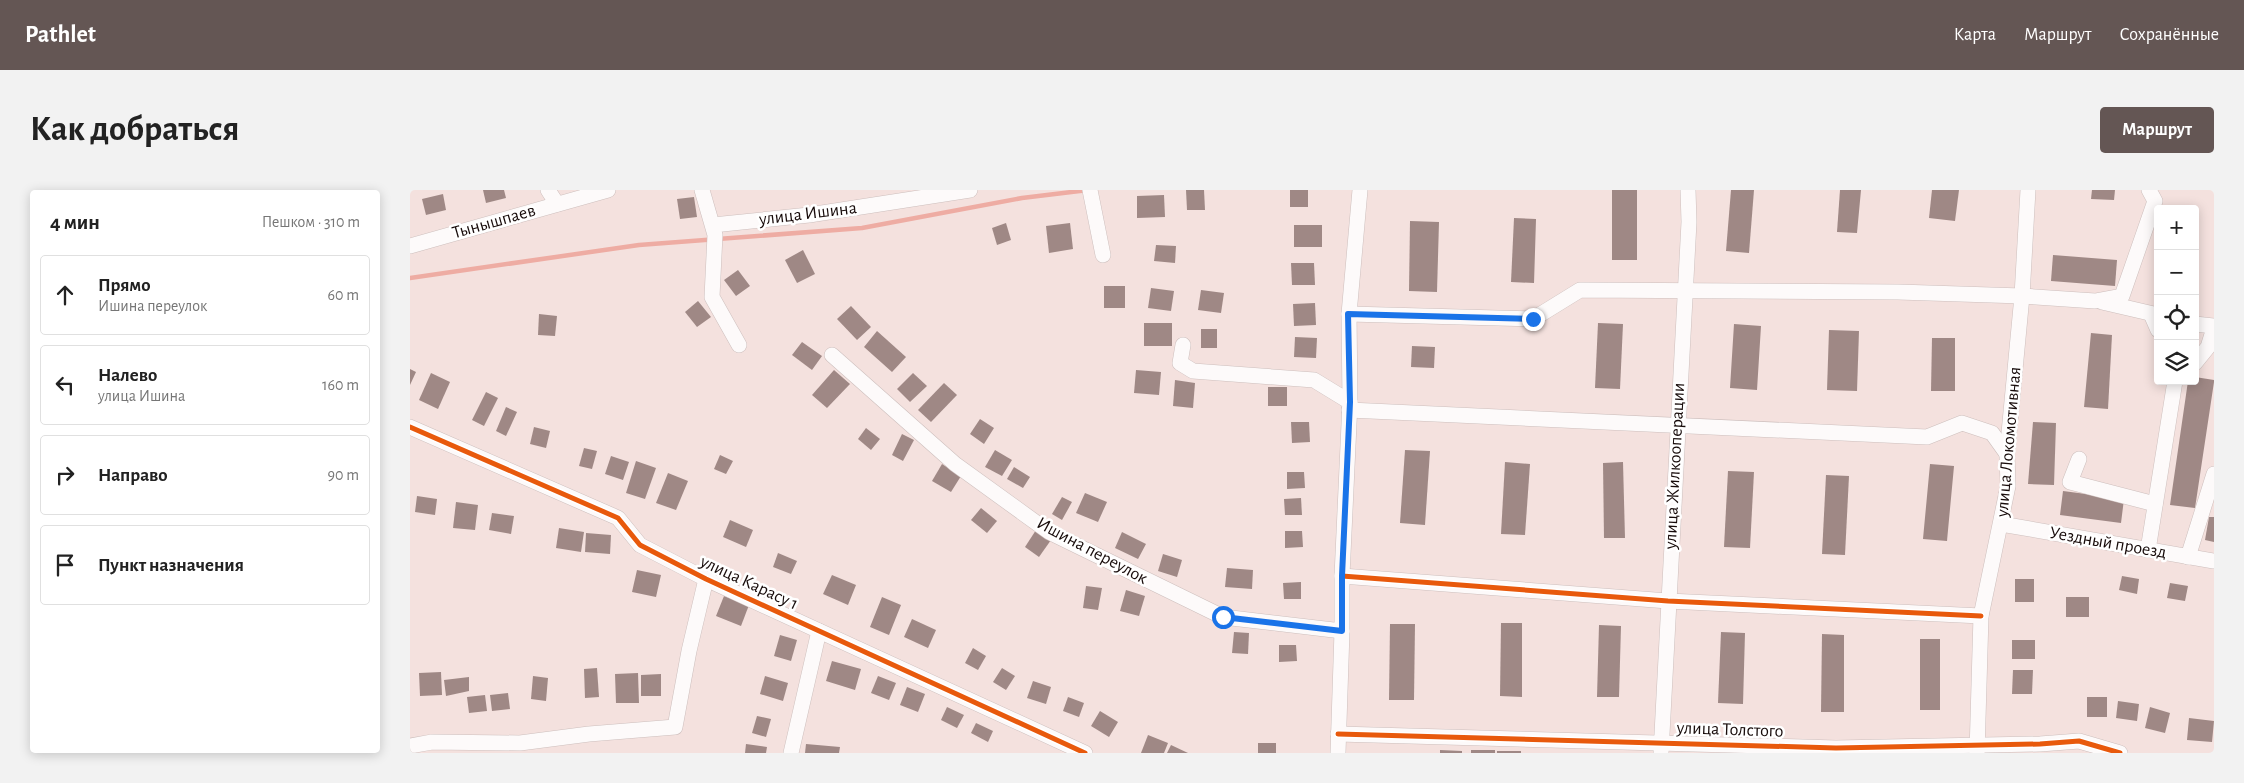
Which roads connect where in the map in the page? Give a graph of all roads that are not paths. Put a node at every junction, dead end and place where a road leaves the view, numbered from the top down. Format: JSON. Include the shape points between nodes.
{"nodes":[{"id":1,"x":548,"y":190,"type":"edge"},
{"id":2,"x":608,"y":190,"type":"edge"},
{"id":3,"x":702,"y":190,"type":"edge"},
{"id":4,"x":970,"y":190,"type":"edge"},
{"id":5,"x":1360,"y":190,"type":"edge"},
{"id":6,"x":1688,"y":190,"type":"edge"},
{"id":7,"x":2028,"y":190,"type":"edge"},
{"id":8,"x":2149,"y":190,"type":"edge"},
{"id":9,"x":1091,"y":196,"type":"edge"},
{"id":10,"x":557,"y":204,"type":"junction"},
{"id":11,"x":714,"y":230,"type":"junction"},
{"id":12,"x":410,"y":246,"type":"edge"},
{"id":13,"x":1103,"y":255,"type":"dead end"},
{"id":14,"x":1685,"y":290,"type":"junction"},
{"id":15,"x":2022,"y":296,"type":"junction"},
{"id":16,"x":2095,"y":301,"type":"junction"},
{"id":17,"x":1348,"y":314,"type":"junction"},
{"id":18,"x":2154,"y":315,"type":"edge"},
{"id":19,"x":2199,"y":325,"type":"edge"},
{"id":20,"x":2214,"y":327,"type":"edge"},
{"id":21,"x":739,"y":345,"type":"dead end"},
{"id":22,"x":1183,"y":345,"type":"dead end"},
{"id":23,"x":832,"y":355,"type":"dead end"},
{"id":24,"x":2199,"y":358,"type":"edge"},
{"id":25,"x":2174,"y":385,"type":"edge"},
{"id":26,"x":1349,"y":406,"type":"junction"},
{"id":27,"x":1677,"y":425,"type":"junction"},
{"id":28,"x":410,"y":427,"type":"edge"},
{"id":29,"x":2007,"y":454,"type":"junction"},
{"id":30,"x":2079,"y":459,"type":"dead end"},
{"id":31,"x":2214,"y":474,"type":"edge"},
{"id":32,"x":2156,"y":504,"type":"junction"},
{"id":33,"x":2001,"y":524,"type":"junction"},
{"id":34,"x":2148,"y":550,"type":"junction"},
{"id":35,"x":2188,"y":557,"type":"junction"},
{"id":36,"x":2214,"y":561,"type":"edge"},
{"id":37,"x":1342,"y":576,"type":"junction"},
{"id":38,"x":706,"y":578,"type":"junction"},
{"id":39,"x":1668,"y":601,"type":"junction"},
{"id":40,"x":1981,"y":616,"type":"junction"},
{"id":41,"x":819,"y":631,"type":"junction"},
{"id":42,"x":1342,"y":631,"type":"junction"},
{"id":43,"x":1338,"y":734,"type":"junction"},
{"id":44,"x":410,"y":746,"type":"edge"},
{"id":45,"x":1661,"y":747,"type":"edge"},
{"id":46,"x":1977,"y":749,"type":"edge"},
{"id":47,"x":791,"y":753,"type":"edge"},
{"id":48,"x":1085,"y":753,"type":"edge"},
{"id":49,"x":1338,"y":753,"type":"edge"},
{"id":50,"x":2120,"y":753,"type":"edge"}],
"edges":[{"from":1,"to":10,"type":"street"},
{"from":2,"to":10,"type":"street","name":"Тынышпаев"},
{"from":3,"to":11,"type":"street"},
{"from":4,"to":11,"type":"street","name":"улица Ишина"},
{"from":5,"to":17,"type":"street"},
{"from":6,"to":14,"type":"street","name":"улица Жилкооперации"},
{"from":7,"to":15,"type":"street","name":"улица Локомотивная"},
{"from":8,"to":16,"type":"street","via":[[2155,201],[2122,296]]},
{"from":9,"to":13,"type":"street"},
{"from":10,"to":12,"type":"street","name":"Тынышпаев"},
{"from":11,"to":21,"type":"street","via":[[712,298]]},
{"from":14,"to":15,"type":"street"},
{"from":14,"to":17,"type":"street","via":[[1580,290],[1533,319]]},
{"from":14,"to":27,"type":"street","name":"улица Жилкооперации"},
{"from":15,"to":16,"type":"street"},
{"from":15,"to":29,"type":"street","name":"улица Локомотивная"},
{"from":16,"to":18,"type":"street"},
{"from":17,"to":26,"type":"street"},
{"from":19,"to":20,"type":"street"},
{"from":20,"to":24,"type":"street","via":[[2208,347]]},
{"from":22,"to":26,"type":"street","via":[[1180,362],[1193,371],[1314,380]]},
{"from":23,"to":42,"type":"street","name":"Ишина переулок","via":[[955,464],[1049,532],[1223,617]]},
{"from":25,"to":32,"type":"street"},
{"from":26,"to":27,"type":"street"},
{"from":26,"to":37,"type":"street"},
{"from":27,"to":29,"type":"street","via":[[1927,437],[1962,423],[1992,433]]},
{"from":27,"to":39,"type":"street","name":"улица Жилкооперации"},
{"from":28,"to":38,"type":"street","name":"улица Карасу 1","via":[[618,518],[640,545]]},
{"from":29,"to":33,"type":"street","name":"улица Локомотивная","via":[[2008,486]]},
{"from":30,"to":32,"type":"street","via":[[2070,482]]},
{"from":31,"to":35,"type":"street"},
{"from":32,"to":34,"type":"street"},
{"from":33,"to":34,"type":"street","name":"Уездный проезд"},
{"from":33,"to":40,"type":"street","name":"улица Локомотивная"},
{"from":34,"to":35,"type":"street","name":"Уездный проезд"},
{"from":35,"to":36,"type":"street","name":"Уездный проезд"},
{"from":37,"to":39,"type":"street"},
{"from":37,"to":42,"type":"street"},
{"from":38,"to":41,"type":"street","name":"улица Карасу 1"},
{"from":38,"to":44,"type":"street","via":[[675,727],[520,743],[432,742]]},
{"from":39,"to":40,"type":"street"},
{"from":39,"to":45,"type":"street","name":"улица Жилкооперации"},
{"from":40,"to":46,"type":"street","name":"улица Локомотивная"},
{"from":41,"to":47,"type":"street"},
{"from":41,"to":48,"type":"street","name":"улица Карасу 1","via":[[871,652]]},
{"from":42,"to":43,"type":"street"},
{"from":43,"to":45,"type":"street","name":"улица Толстого"},
{"from":43,"to":49,"type":"street"},
{"from":45,"to":46,"type":"street","name":"улица Толстого"},
{"from":46,"to":50,"type":"street","name":"улица Толстого","via":[[2079,741]]}]}
